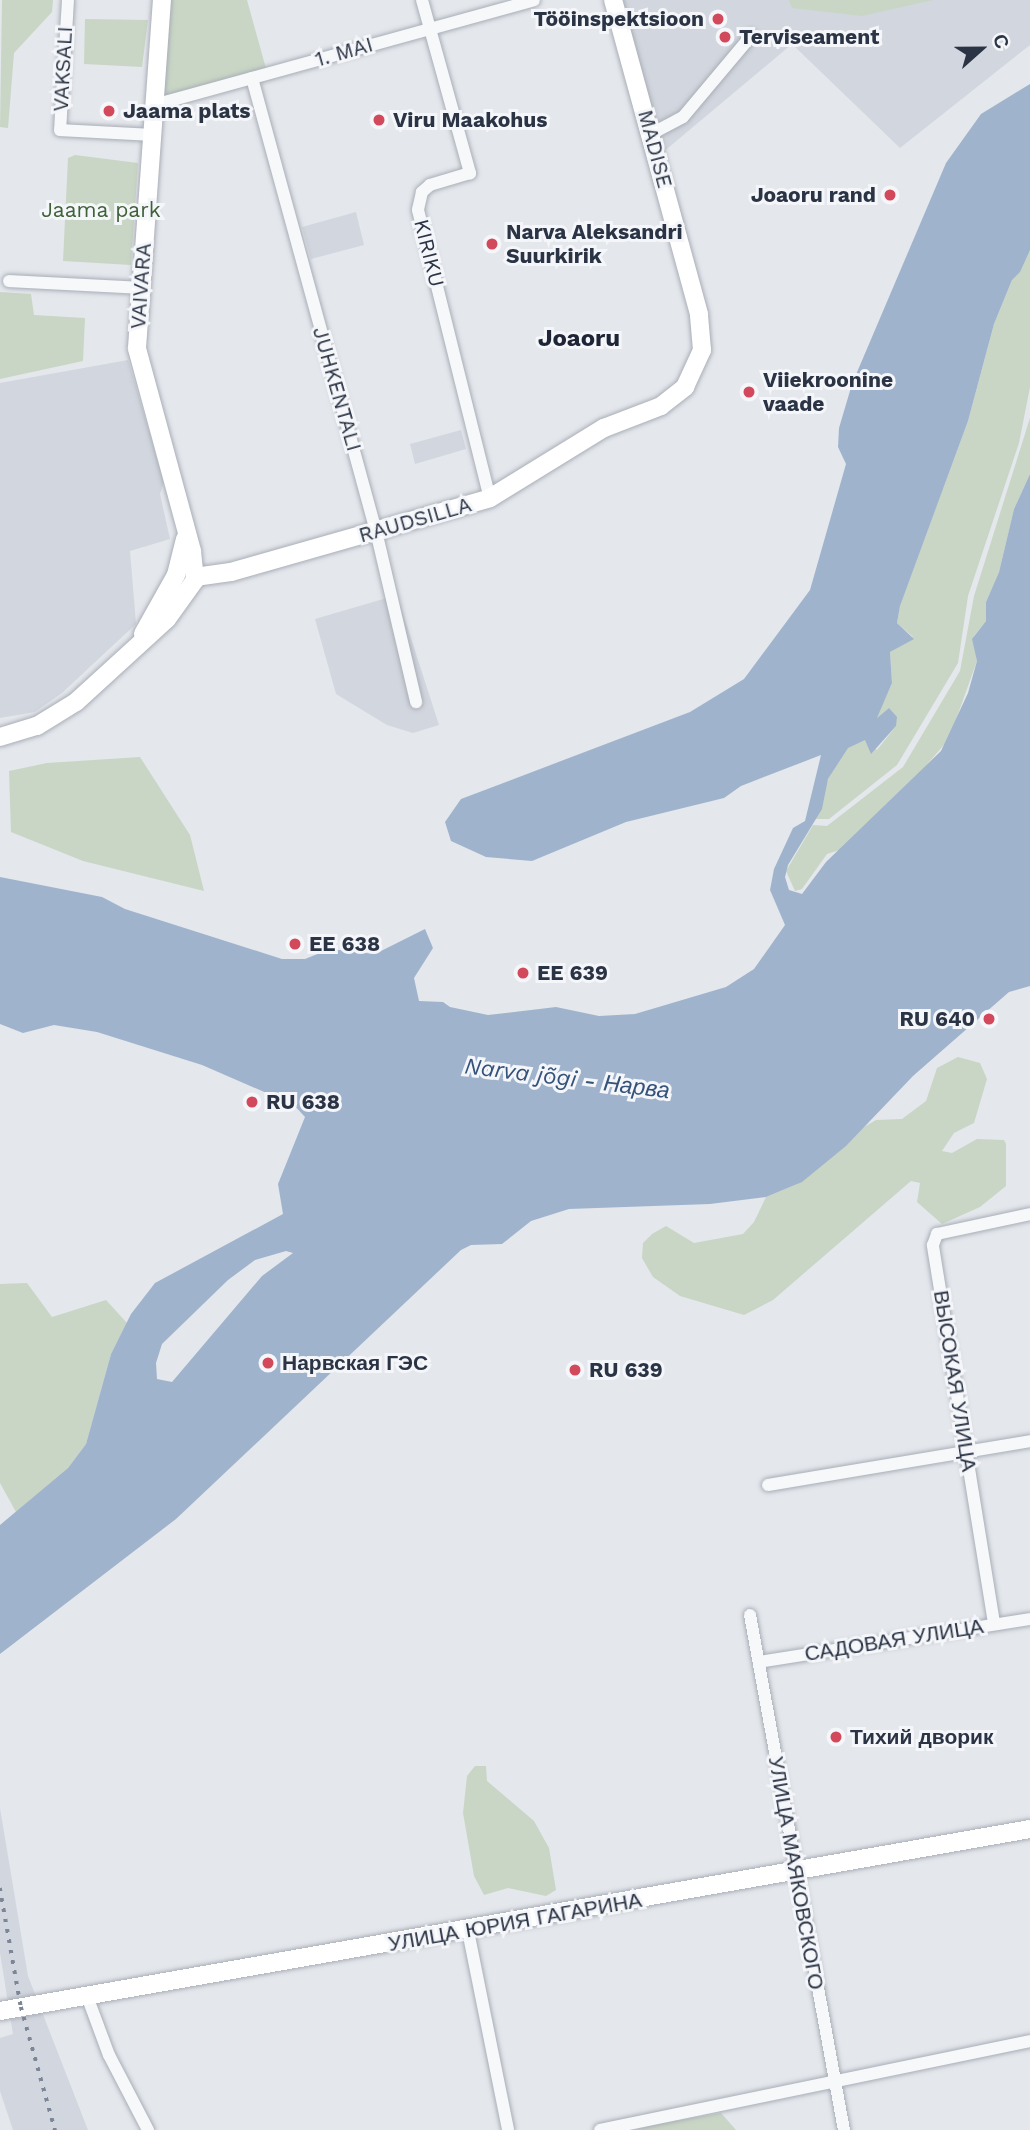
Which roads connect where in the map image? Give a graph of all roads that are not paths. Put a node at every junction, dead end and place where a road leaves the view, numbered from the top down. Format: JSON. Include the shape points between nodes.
{"nodes":[{"id":1,"x":68,"y":0,"type":"edge"},
{"id":2,"x":162,"y":0,"type":"edge"},
{"id":3,"x":422,"y":0,"type":"edge"},
{"id":4,"x":534,"y":0,"type":"edge"},
{"id":5,"x":613,"y":0,"type":"edge"},
{"id":6,"x":429,"y":28,"type":"junction"},
{"id":7,"x":751,"y":36,"type":"dead end"},
{"id":8,"x":252,"y":78,"type":"junction"},
{"id":9,"x":154,"y":105,"type":"junction"},
{"id":10,"x":651,"y":134,"type":"junction"},
{"id":11,"x":152,"y":135,"type":"junction"},
{"id":12,"x":9,"y":281,"type":"dead end"},
{"id":13,"x":142,"y":288,"type":"junction"},
{"id":14,"x":619,"y":421,"type":"joint"},
{"id":15,"x":490,"y":498,"type":"junction"},
{"id":16,"x":376,"y":531,"type":"junction"},
{"id":17,"x":187,"y":576,"type":"junction"},
{"id":18,"x":416,"y":702,"type":"dead end"},
{"id":19,"x":0,"y":737,"type":"edge"},
{"id":20,"x":1030,"y":1214,"type":"edge"},
{"id":21,"x":1030,"y":1441,"type":"edge"},
{"id":22,"x":967,"y":1450,"type":"junction"},
{"id":23,"x":768,"y":1485,"type":"dead end"},
{"id":24,"x":750,"y":1615,"type":"dead end"},
{"id":25,"x":1030,"y":1619,"type":"edge"},
{"id":26,"x":994,"y":1623,"type":"junction"},
{"id":27,"x":759,"y":1662,"type":"junction"},
{"id":28,"x":1030,"y":1829,"type":"edge"},
{"id":29,"x":796,"y":1871,"type":"junction"},
{"id":30,"x":468,"y":1931,"type":"junction"},
{"id":31,"x":87,"y":1996,"type":"junction"},
{"id":32,"x":0,"y":2011,"type":"edge"},
{"id":33,"x":1030,"y":2041,"type":"edge"},
{"id":34,"x":833,"y":2083,"type":"junction"},
{"id":35,"x":148,"y":2130,"type":"edge"},
{"id":36,"x":508,"y":2130,"type":"edge"},
{"id":37,"x":600,"y":2130,"type":"edge"},
{"id":38,"x":844,"y":2130,"type":"edge"}],
"edges":[{"from":1,"to":11,"type":"street","name":"VAKSALI","via":[[60,130]]},
{"from":2,"to":9,"type":"street","name":"VAIVARA"},
{"from":3,"to":6,"type":"street","name":"KIRIKU"},
{"from":4,"to":6,"type":"street","name":"1. MAI"},
{"from":5,"to":10,"type":"street","name":"MADISE"},
{"from":6,"to":8,"type":"street","name":"1. MAI"},
{"from":6,"to":15,"type":"street","name":"KIRIKU","via":[[470,173],[430,185],[422,192],[418,210]]},
{"from":7,"to":10,"type":"street","via":[[683,117]]},
{"from":8,"to":9,"type":"street","name":"1. MAI"},
{"from":8,"to":16,"type":"street","name":"JUHKENTALI"},
{"from":9,"to":11,"type":"street","name":"VAIVARA"},
{"from":10,"to":14,"type":"street","name":"MADISE","via":[[699,314],[702,350],[694,374],[674,397]]},
{"from":11,"to":13,"type":"street","name":"VAIVARA"},
{"from":12,"to":13,"type":"street"},
{"from":13,"to":17,"type":"street","name":"VAIVARA","via":[[137,348],[185,523]]},
{"from":14,"to":15,"type":"street","name":"RAUDSILLA"},
{"from":15,"to":16,"type":"street","name":"RAUDSILLA"},
{"from":16,"to":17,"type":"street","name":"RAUDSILLA","via":[[212,577]]},
{"from":16,"to":18,"type":"street","name":"JUHKENTALI"},
{"from":17,"to":19,"type":"street","via":[[167,619],[63,712]]},
{"from":20,"to":22,"type":"street","name":"ВЫСОКАЯ УЛИЦА","via":[[937,1234],[933,1245]]},
{"from":21,"to":22,"type":"street"},
{"from":22,"to":23,"type":"street"},
{"from":22,"to":26,"type":"street","name":"ВЫСОКАЯ УЛИЦА"},
{"from":24,"to":27,"type":"street","name":"УЛИЦА МАЯКОВСКОГО"},
{"from":25,"to":26,"type":"street","name":"САДОВАЯ УЛИЦА"},
{"from":26,"to":27,"type":"street","name":"САДОВАЯ УЛИЦА"},
{"from":27,"to":29,"type":"street","name":"УЛИЦА МАЯКОВСКОГО"},
{"from":28,"to":29,"type":"street","name":"УЛИЦА ЮРИЯ ГАГАРИНА"},
{"from":29,"to":30,"type":"street","name":"УЛИЦА ЮРИЯ ГАГАРИНА"},
{"from":29,"to":34,"type":"street","name":"УЛИЦА МАЯКОВСКОГО"},
{"from":30,"to":31,"type":"street","name":"УЛИЦА ЮРИЯ ГАГАРИНА"},
{"from":30,"to":36,"type":"street"},
{"from":31,"to":32,"type":"street","name":"УЛИЦА ЮРИЯ ГАГАРИНА"},
{"from":31,"to":35,"type":"street","via":[[109,2055]]},
{"from":33,"to":34,"type":"street"},
{"from":34,"to":37,"type":"street"},
{"from":34,"to":38,"type":"street","name":"УЛИЦА МАЯКОВСКОГО"}]}
